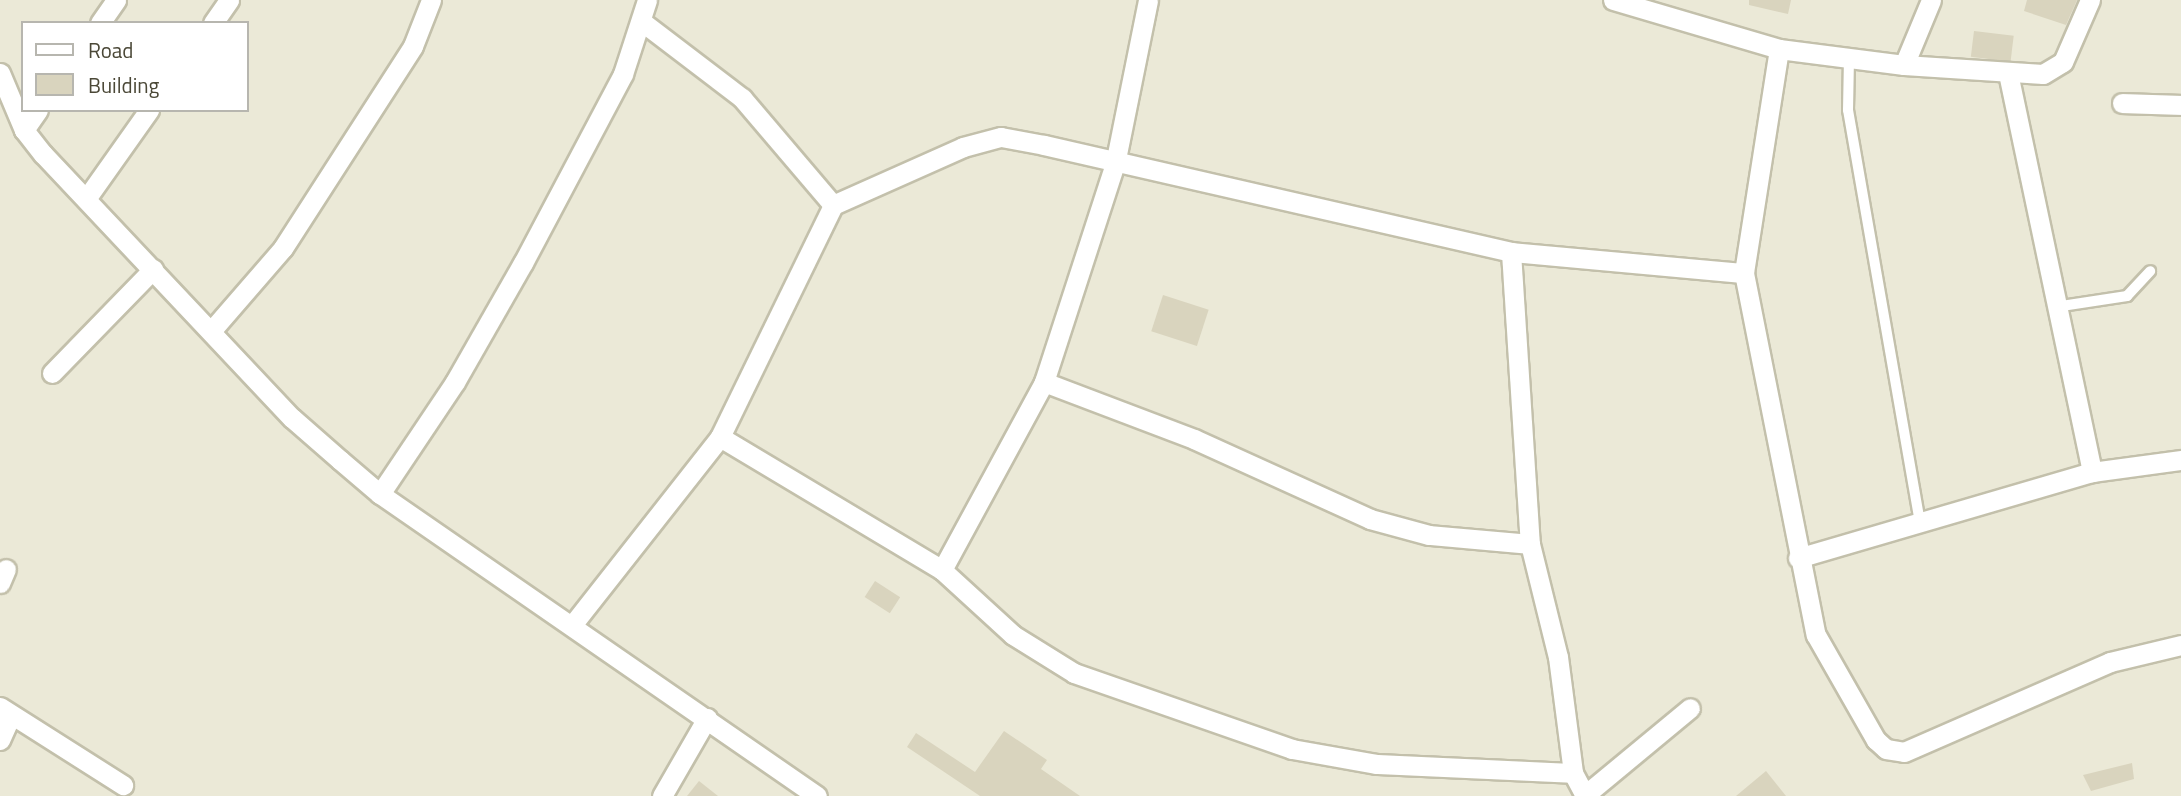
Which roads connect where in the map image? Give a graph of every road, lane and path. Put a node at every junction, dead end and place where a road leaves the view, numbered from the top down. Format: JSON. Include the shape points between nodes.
{"nodes":[{"id":1,"x":116,"y":0,"type":"edge"},
{"id":2,"x":229,"y":0,"type":"edge"},
{"id":3,"x":431,"y":0,"type":"edge"},
{"id":4,"x":646,"y":0,"type":"edge"},
{"id":5,"x":1148,"y":0,"type":"edge"},
{"id":6,"x":1613,"y":0,"type":"edge"},
{"id":7,"x":1931,"y":0,"type":"edge"},
{"id":8,"x":2090,"y":0,"type":"edge"},
{"id":9,"x":101,"y":21,"type":"edge"},
{"id":10,"x":213,"y":21,"type":"edge"},
{"id":11,"x":641,"y":21,"type":"junction"},
{"id":12,"x":1779,"y":48,"type":"junction"},
{"id":13,"x":1849,"y":58,"type":"junction"},
{"id":14,"x":1904,"y":65,"type":"junction"},
{"id":15,"x":2008,"y":73,"type":"junction"},
{"id":16,"x":0,"y":74,"type":"edge"},
{"id":17,"x":2122,"y":103,"type":"dead end"},
{"id":18,"x":2181,"y":105,"type":"edge"},
{"id":19,"x":37,"y":112,"type":"edge"},
{"id":20,"x":148,"y":112,"type":"edge"},
{"id":21,"x":24,"y":130,"type":"junction"},
{"id":22,"x":1115,"y":164,"type":"junction"},
{"id":23,"x":86,"y":199,"type":"junction"},
{"id":24,"x":833,"y":205,"type":"junction"},
{"id":25,"x":1510,"y":253,"type":"junction"},
{"id":26,"x":153,"y":270,"type":"junction"},
{"id":27,"x":2150,"y":271,"type":"dead end"},
{"id":28,"x":1744,"y":273,"type":"junction"},
{"id":29,"x":2054,"y":307,"type":"junction"},
{"id":30,"x":212,"y":330,"type":"junction"},
{"id":31,"x":52,"y":373,"type":"dead end"},
{"id":32,"x":1044,"y":382,"type":"junction"},
{"id":33,"x":720,"y":437,"type":"junction"},
{"id":34,"x":2181,"y":460,"type":"edge"},
{"id":35,"x":2092,"y":472,"type":"junction"},
{"id":36,"x":380,"y":494,"type":"junction"},
{"id":37,"x":1920,"y":521,"type":"junction"},
{"id":38,"x":1530,"y":544,"type":"junction"},
{"id":39,"x":1798,"y":558,"type":"junction"},
{"id":40,"x":943,"y":570,"type":"junction"},
{"id":41,"x":573,"y":624,"type":"junction"},
{"id":42,"x":2181,"y":645,"type":"edge"},
{"id":43,"x":1690,"y":708,"type":"dead end"},
{"id":44,"x":6,"y":711,"type":"edge"},
{"id":45,"x":707,"y":718,"type":"junction"},
{"id":46,"x":0,"y":740,"type":"edge"},
{"id":47,"x":1573,"y":773,"type":"junction"},
{"id":48,"x":123,"y":785,"type":"dead end"},
{"id":49,"x":662,"y":796,"type":"edge"},
{"id":50,"x":817,"y":796,"type":"edge"},
{"id":51,"x":1585,"y":796,"type":"edge"}],
"edges":[{"from":1,"to":9,"type":"street"},
{"from":2,"to":10,"type":"street"},
{"from":3,"to":30,"type":"street","via":[[413,46],[290,237]]},
{"from":4,"to":11,"type":"street"},
{"from":5,"to":22,"type":"street"},
{"from":6,"to":12,"type":"street"},
{"from":7,"to":14,"type":"street"},
{"from":8,"to":15,"type":"street","via":[[2063,62],[2043,74]]},
{"from":11,"to":24,"type":"street","via":[[742,98]]},
{"from":11,"to":36,"type":"street","via":[[623,74],[523,263],[455,382]]},
{"from":12,"to":13,"type":"street"},
{"from":12,"to":28,"type":"street"},
{"from":13,"to":14,"type":"street"},
{"from":13,"to":37,"type":"lane","via":[[1848,110]]},
{"from":14,"to":15,"type":"street"},
{"from":15,"to":29,"type":"street"},
{"from":16,"to":21,"type":"street"},
{"from":17,"to":18,"type":"street"},
{"from":19,"to":21,"type":"street"},
{"from":20,"to":23,"type":"street"},
{"from":21,"to":23,"type":"street"},
{"from":22,"to":24,"type":"street","via":[[1000,137],[963,147]]},
{"from":22,"to":25,"type":"street"},
{"from":22,"to":32,"type":"street"},
{"from":23,"to":26,"type":"street"},
{"from":24,"to":33,"type":"street"},
{"from":25,"to":28,"type":"street"},
{"from":25,"to":38,"type":"street"},
{"from":26,"to":30,"type":"street"},
{"from":26,"to":31,"type":"street"},
{"from":27,"to":29,"type":"lane","via":[[2127,296]]},
{"from":28,"to":39,"type":"street"},
{"from":29,"to":35,"type":"street"},
{"from":30,"to":36,"type":"street","via":[[292,418]]},
{"from":32,"to":38,"type":"street","via":[[1194,439],[1370,519],[1429,535]]},
{"from":32,"to":40,"type":"street"},
{"from":33,"to":40,"type":"street"},
{"from":33,"to":41,"type":"street"},
{"from":34,"to":35,"type":"street"},
{"from":35,"to":37,"type":"street"},
{"from":36,"to":41,"type":"street"},
{"from":37,"to":39,"type":"street"},
{"from":38,"to":47,"type":"street","via":[[1558,657]]},
{"from":39,"to":42,"type":"street","via":[[1815,635],[1834,674],[1886,749],[1904,752],[2110,662]]},
{"from":40,"to":47,"type":"street","via":[[1013,635],[1074,673],[1229,729],[1292,749],[1376,764]]},
{"from":41,"to":45,"type":"street"},
{"from":43,"to":51,"type":"street"},
{"from":44,"to":46,"type":"street"},
{"from":44,"to":48,"type":"street"},
{"from":45,"to":49,"type":"street"},
{"from":45,"to":50,"type":"street"},
{"from":47,"to":51,"type":"street"}]}
